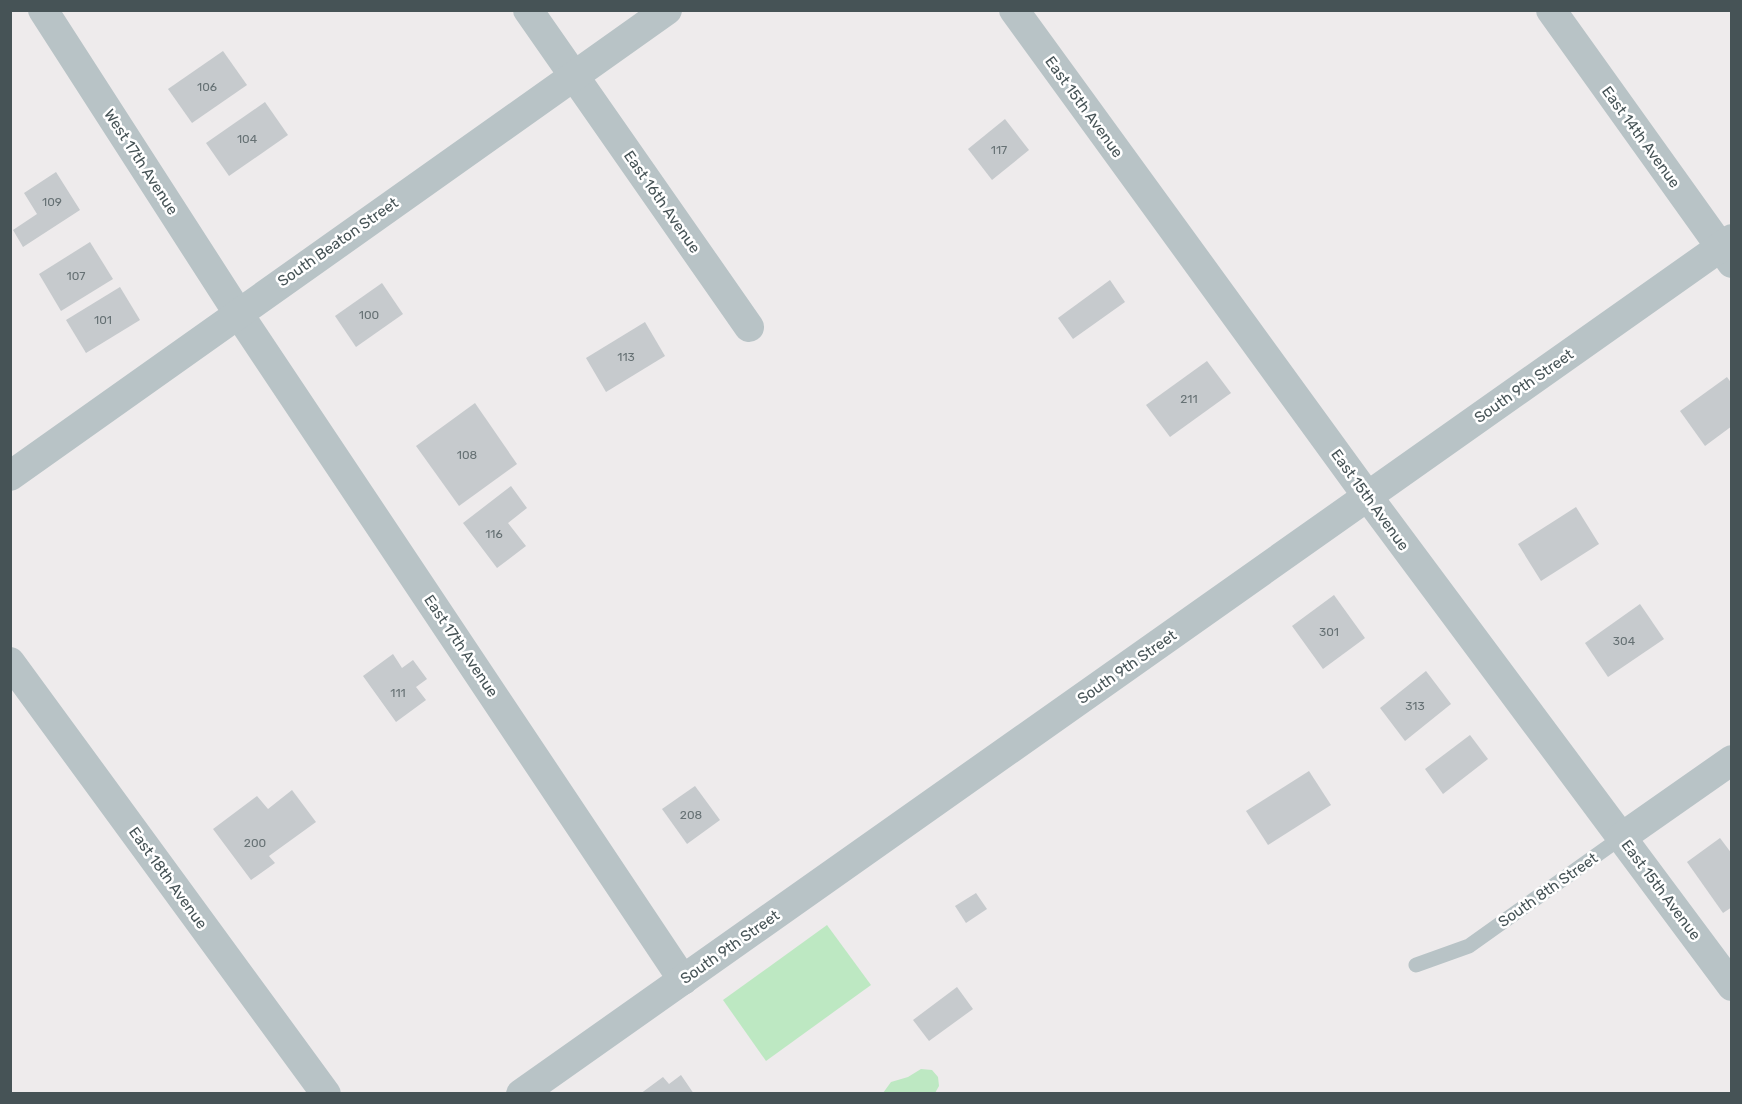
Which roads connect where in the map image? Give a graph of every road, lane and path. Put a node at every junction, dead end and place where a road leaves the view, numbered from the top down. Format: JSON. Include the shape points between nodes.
{"nodes":[{"id":1,"x":43,"y":10,"type":"edge"},
{"id":2,"x":528,"y":10,"type":"edge"},
{"id":3,"x":667,"y":10,"type":"edge"},
{"id":4,"x":1014,"y":10,"type":"edge"},
{"id":5,"x":1551,"y":10,"type":"edge"},
{"id":6,"x":575,"y":76,"type":"junction"},
{"id":7,"x":1728,"y":250,"type":"edge"},
{"id":8,"x":238,"y":313,"type":"junction"},
{"id":9,"x":749,"y":327,"type":"dead end"},
{"id":10,"x":10,"y":476,"type":"edge"},
{"id":11,"x":1368,"y":497,"type":"junction"},
{"id":12,"x":10,"y":662,"type":"edge"},
{"id":13,"x":1731,"y":760,"type":"edge"},
{"id":14,"x":1622,"y":837,"type":"junction"},
{"id":15,"x":1416,"y":965,"type":"dead end"},
{"id":16,"x":683,"y":980,"type":"junction"},
{"id":17,"x":1731,"y":986,"type":"edge"},
{"id":18,"x":326,"y":1094,"type":"edge"},
{"id":19,"x":521,"y":1094,"type":"edge"}],
"edges":[{"from":1,"to":8,"type":"street","name":"West 17th Avenue"},
{"from":2,"to":6,"type":"street","name":"East 16th Avenue"},
{"from":3,"to":6,"type":"street","name":"South Beaton Street"},
{"from":4,"to":11,"type":"street","name":"East 15th Avenue"},
{"from":5,"to":7,"type":"street","name":"East 14th Avenue"},
{"from":6,"to":8,"type":"street","name":"South Beaton Street"},
{"from":6,"to":9,"type":"street","name":"East 16th Avenue"},
{"from":7,"to":11,"type":"street","name":"South 9th Street"},
{"from":8,"to":10,"type":"street","name":"South Beaton Street"},
{"from":8,"to":16,"type":"street","name":"East 17th Avenue"},
{"from":11,"to":14,"type":"street","name":"East 15th Avenue"},
{"from":11,"to":16,"type":"street","name":"South 9th Street"},
{"from":12,"to":18,"type":"street","name":"East 18th Avenue"},
{"from":13,"to":14,"type":"street","name":"South 8th Street"},
{"from":14,"to":15,"type":"lane","name":"South 8th Street","via":[[1469,945]]},
{"from":14,"to":17,"type":"street","name":"East 15th Avenue"},
{"from":16,"to":19,"type":"street","name":"South 9th Street"}]}
